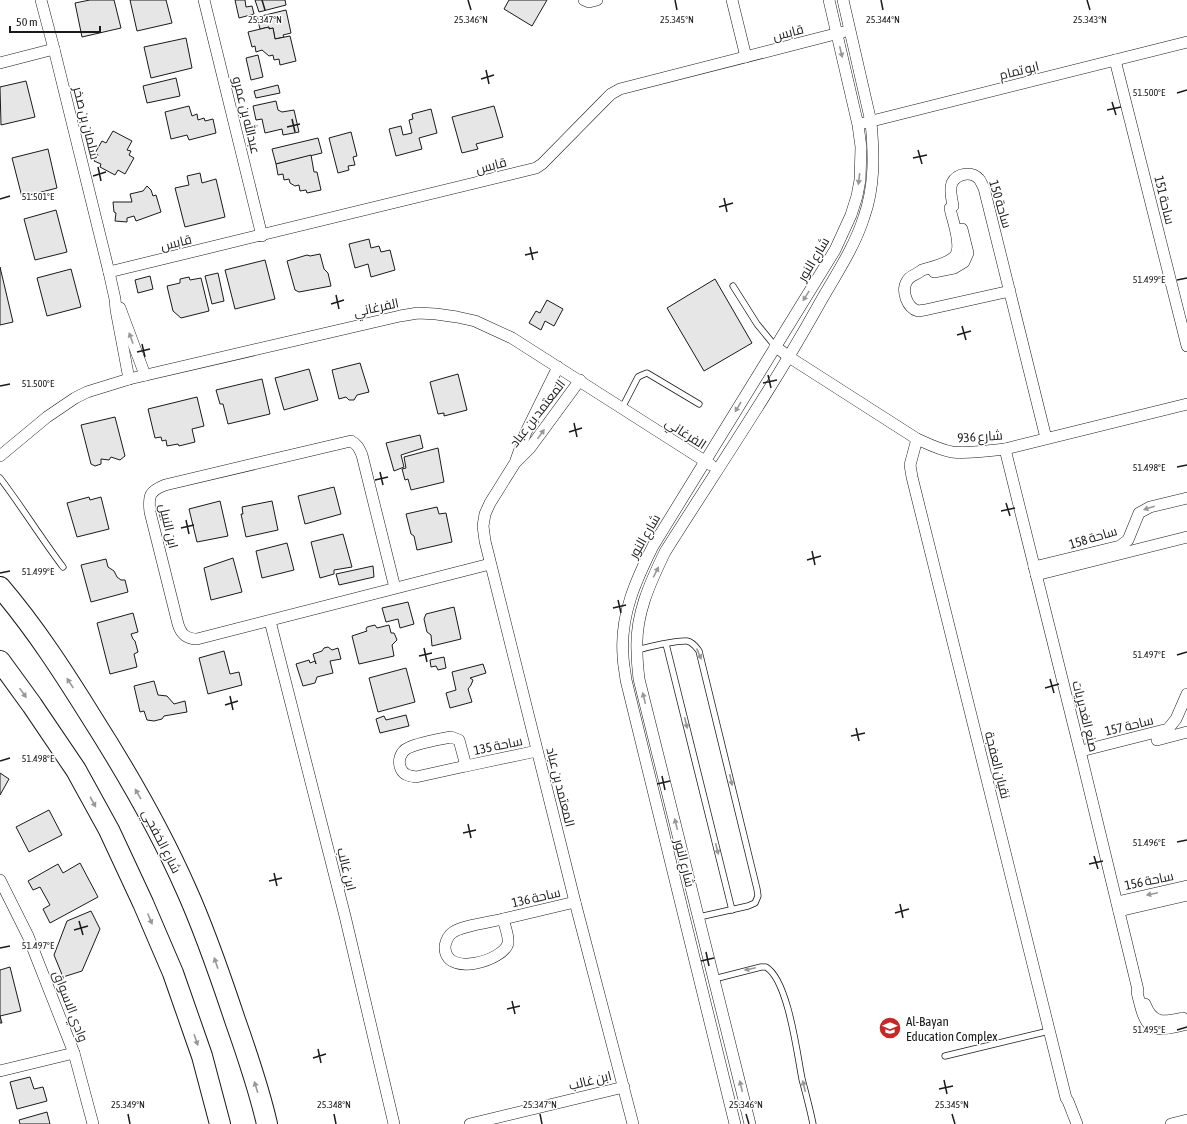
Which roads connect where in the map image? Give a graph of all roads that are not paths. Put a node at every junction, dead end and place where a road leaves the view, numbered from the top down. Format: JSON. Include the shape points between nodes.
{"nodes":[{"id":1,"x":41,"y":0,"type":"edge"},
{"id":2,"x":204,"y":0,"type":"edge"},
{"id":3,"x":584,"y":0,"type":"edge"},
{"id":4,"x":597,"y":0,"type":"edge"},
{"id":5,"x":732,"y":0,"type":"edge"},
{"id":6,"x":829,"y":0,"type":"edge"},
{"id":7,"x":843,"y":0,"type":"edge"},
{"id":8,"x":850,"y":31,"type":"junction"},
{"id":9,"x":837,"y":34,"type":"junction"},
{"id":10,"x":1187,"y":42,"type":"edge"},
{"id":11,"x":54,"y":49,"type":"junction"},
{"id":12,"x":746,"y":57,"type":"junction"},
{"id":13,"x":1115,"y":60,"type":"junction"},
{"id":14,"x":0,"y":64,"type":"edge"},
{"id":15,"x":871,"y":122,"type":"junction"},
{"id":16,"x":858,"y":125,"type":"junction"},
{"id":17,"x":262,"y":236,"type":"junction"},
{"id":18,"x":109,"y":272,"type":"junction"},
{"id":19,"x":733,"y":286,"type":"dead end"},
{"id":20,"x":1010,"y":290,"type":"junction"},
{"id":21,"x":115,"y":300,"type":"junction"},
{"id":22,"x":775,"y":346,"type":"junction"},
{"id":23,"x":1187,"y":346,"type":"edge"},
{"id":24,"x":789,"y":357,"type":"junction"},
{"id":25,"x":558,"y":367,"type":"junction"},
{"id":26,"x":144,"y":375,"type":"junction"},
{"id":27,"x":128,"y":379,"type":"junction"},
{"id":28,"x":580,"y":380,"type":"junction"},
{"id":29,"x":699,"y":404,"type":"dead end"},
{"id":30,"x":1187,"y":404,"type":"edge"},
{"id":31,"x":622,"y":408,"type":"junction"},
{"id":32,"x":1046,"y":438,"type":"junction"},
{"id":33,"x":917,"y":439,"type":"junction"},
{"id":34,"x":1005,"y":449,"type":"junction"},
{"id":35,"x":1,"y":456,"type":"edge"},
{"id":36,"x":705,"y":462,"type":"junction"},
{"id":37,"x":515,"y":463,"type":"junction"},
{"id":38,"x":718,"y":469,"type":"junction"},
{"id":39,"x":0,"y":478,"type":"edge"},
{"id":40,"x":1187,"y":498,"type":"edge"},
{"id":41,"x":1132,"y":530,"type":"junction"},
{"id":42,"x":1187,"y":537,"type":"edge"},
{"id":43,"x":1152,"y":546,"type":"junction"},
{"id":44,"x":490,"y":564,"type":"junction"},
{"id":45,"x":63,"y":567,"type":"dead end"},
{"id":46,"x":1035,"y":571,"type":"junction"},
{"id":47,"x":0,"y":587,"type":"edge"},
{"id":48,"x":395,"y":588,"type":"junction"},
{"id":49,"x":0,"y":599,"type":"edge"},
{"id":50,"x":18,"y":609,"type":"junction"},
{"id":51,"x":270,"y":621,"type":"junction"},
{"id":52,"x":666,"y":644,"type":"junction"},
{"id":53,"x":636,"y":650,"type":"junction"},
{"id":54,"x":0,"y":661,"type":"edge"},
{"id":55,"x":1187,"y":694,"type":"edge"},
{"id":56,"x":1178,"y":714,"type":"junction"},
{"id":57,"x":1187,"y":725,"type":"edge"},
{"id":58,"x":1187,"y":732,"type":"edge"},
{"id":59,"x":537,"y":751,"type":"junction"},
{"id":60,"x":1082,"y":755,"type":"junction"},
{"id":61,"x":466,"y":766,"type":"junction"},
{"id":62,"x":0,"y":880,"type":"edge"},
{"id":63,"x":1187,"y":886,"type":"edge"},
{"id":64,"x":1187,"y":895,"type":"edge"},
{"id":65,"x":575,"y":902,"type":"junction"},
{"id":66,"x":1118,"y":906,"type":"junction"},
{"id":67,"x":732,"y":910,"type":"junction"},
{"id":68,"x":503,"y":919,"type":"junction"},
{"id":69,"x":700,"y":919,"type":"junction"},
{"id":70,"x":686,"y":926,"type":"junction"},
{"id":71,"x":714,"y":979,"type":"junction"},
{"id":72,"x":1138,"y":990,"type":"junction"},
{"id":73,"x":1187,"y":1017,"type":"edge"},
{"id":74,"x":1187,"y":1024,"type":"edge"},
{"id":75,"x":1049,"y":1031,"type":"junction"},
{"id":76,"x":74,"y":1053,"type":"junction"},
{"id":77,"x":944,"y":1056,"type":"dead end"},
{"id":78,"x":0,"y":1071,"type":"edge"},
{"id":79,"x":624,"y":1086,"type":"junction"},
{"id":80,"x":1066,"y":1098,"type":"junction"},
{"id":81,"x":1187,"y":1120,"type":"edge"},
{"id":82,"x":93,"y":1124,"type":"edge"},
{"id":83,"x":220,"y":1124,"type":"edge"},
{"id":84,"x":267,"y":1124,"type":"edge"},
{"id":85,"x":394,"y":1124,"type":"edge"},
{"id":86,"x":470,"y":1124,"type":"edge"},
{"id":87,"x":633,"y":1124,"type":"edge"},
{"id":88,"x":735,"y":1124,"type":"edge"},
{"id":89,"x":750,"y":1124,"type":"edge"},
{"id":90,"x":813,"y":1124,"type":"edge"},
{"id":91,"x":1069,"y":1124,"type":"edge"},
{"id":92,"x":1077,"y":1124,"type":"edge"},
{"id":93,"x":1171,"y":1124,"type":"edge"}],
"edges":[{"from":1,"to":11,"type":"street","name":"سلمان بن صخر"},
{"from":2,"to":17,"type":"street","name":"عبدالله بن عمرو"},
{"from":3,"to":4,"type":"street"},
{"from":5,"to":12,"type":"street"},
{"from":6,"to":9,"type":"street","name":"شارع النور"},
{"from":7,"to":8,"type":"street","name":"شارع النور"},
{"from":8,"to":9,"type":"street","name":"قابس"},
{"from":8,"to":15,"type":"street","name":"شارع النور"},
{"from":9,"to":12,"type":"street","name":"قابس"},
{"from":9,"to":16,"type":"street","name":"شارع النور","one_way":true},
{"from":10,"to":13,"type":"street","name":"ابو تمام"},
{"from":11,"to":14,"type":"street"},
{"from":11,"to":18,"type":"street","name":"سلمان بن صخر"},
{"from":12,"to":17,"type":"street","name":"قابس","via":[[628,87],[611,94],[536,168]]},
{"from":13,"to":15,"type":"street","name":"ابو تمام"},
{"from":13,"to":23,"type":"street","name":"ساحة 151"},
{"from":15,"to":16,"type":"street","name":"ابو تمام"},
{"from":15,"to":24,"type":"street","name":"شارع النور","via":[[873,178],[864,218],[852,246]]},
{"from":16,"to":22,"type":"street","name":"شارع النور","one_way":true,"via":[[861,147],[860,180],[851,215],[835,250]]},
{"from":17,"to":18,"type":"street","name":"قابس"},
{"from":18,"to":21,"type":"street","name":"سلمان بن صخر"},
{"from":19,"to":22,"type":"lane","via":[[757,324]]},
{"from":20,"to":20,"type":"street","name":"ساحة 150","via":[[918,311],[906,300],[904,292],[910,276],[954,268],[967,258],[967,246],[956,207],[952,206],[950,191],[957,177],[971,174],[980,179]]},
{"from":20,"to":32,"type":"street","name":"ساحة 150"},
{"from":26,"to":21,"type":"street","name":"سلمان بن صخر","one_way":true,"via":[[122,312]]},
{"from":21,"to":27,"type":"street","name":"سلمان بن صخر"},
{"from":22,"to":24,"type":"street","name":"شارع 936"},
{"from":22,"to":36,"type":"street","name":"شارع النور","one_way":true},
{"from":24,"to":33,"type":"street","name":"شارع 936"},
{"from":24,"to":38,"type":"street","name":"شارع النور"},
{"from":25,"to":26,"type":"street","name":"الفرغاني","via":[[512,338],[475,321],[418,313]]},
{"from":25,"to":28,"type":"street","name":"الفرغاني"},
{"from":25,"to":37,"type":"street","name":"المعتمد بن عباد","via":[[526,432]]},
{"from":26,"to":27,"type":"street","name":"الفرغاني"},
{"from":27,"to":35,"type":"street","name":"الفرغاني","via":[[74,398]]},
{"from":28,"to":31,"type":"street","name":"الفرغاني"},
{"from":37,"to":28,"type":"street","name":"المعتمد بن عباد","one_way":true,"via":[[530,448]]},
{"from":29,"to":31,"type":"lane","via":[[647,373],[638,377]]},
{"from":30,"to":32,"type":"street","name":"شارع 936"},
{"from":31,"to":36,"type":"street","name":"الفرغاني"},
{"from":32,"to":34,"type":"street","name":"شارع 936"},
{"from":33,"to":34,"type":"street","name":"شارع 936","via":[[952,452]]},
{"from":33,"to":75,"type":"street","name":"نقيان العفجة","via":[[910,465],[912,477]]},
{"from":34,"to":46,"type":"street","name":"صنع الغديريات"},
{"from":36,"to":38,"type":"street","name":"الفرغاني"},
{"from":36,"to":70,"type":"street","name":"شارع النور","via":[[653,546],[638,576],[624,626],[623,654],[626,680]]},
{"from":37,"to":44,"type":"street","name":"المعتمد بن عباد","via":[[485,514],[483,526]]},
{"from":53,"to":38,"type":"street","name":"شارع النور","one_way":true,"via":[[642,605],[650,583],[665,552]]},
{"from":39,"to":45,"type":"lane"},
{"from":40,"to":41,"type":"street","name":"ساحة 158","one_way":true,"via":[[1143,510],[1136,516]]},
{"from":41,"to":43,"type":"street","via":[[1142,541]]},
{"from":41,"to":46,"type":"street","name":"ساحة 158","via":[[1128,540],[1120,546]]},
{"from":42,"to":43,"type":"street","name":"ساحة 158"},
{"from":43,"to":46,"type":"street","name":"ساحة 158"},
{"from":44,"to":48,"type":"street","name":"ابن النبيل"},
{"from":44,"to":59,"type":"street","name":"المعتمد بن عباد"},
{"from":46,"to":60,"type":"street","name":"صنع الغديريات"},
{"from":47,"to":50,"type":"highway","name":"شارع الخفجي"},
{"from":48,"to":51,"type":"street","name":"ابن النبيل"},
{"from":48,"to":51,"type":"street","name":"ابن النبيل","via":[[362,455],[359,448],[350,441],[165,485],[151,493],[148,500],[150,512],[180,631],[190,639],[197,639]]},
{"from":49,"to":50,"type":"highway"},
{"from":84,"to":50,"type":"highway","name":"شارع الخفجي","one_way":true,"via":[[217,967],[186,888],[148,811],[110,747],[69,681]]},
{"from":51,"to":85,"type":"street","name":"ابن غالب","via":[[345,916]]},
{"from":52,"to":53,"type":"lane"},
{"from":52,"to":67,"type":"lane","one_way":true},
{"from":52,"to":67,"type":"lane","one_way":true,"via":[[688,641],[694,644],[703,663],[758,896],[755,902]]},
{"from":69,"to":53,"type":"street","name":"شارع النور","one_way":true,"via":[[639,679]]},
{"from":54,"to":83,"type":"highway","one_way":true,"via":[[76,770],[109,830],[173,973],[202,1056]]},
{"from":55,"to":56,"type":"street","name":"ساحة 157"},
{"from":56,"to":57,"type":"street"},
{"from":56,"to":60,"type":"street","name":"ساحة 157","via":[[1171,727],[1163,731]]},
{"from":58,"to":60,"type":"street","name":"ساحة 157"},
{"from":59,"to":61,"type":"street","name":"ساحة 135"},
{"from":59,"to":65,"type":"street","name":"المعتمد بن عباد"},
{"from":60,"to":66,"type":"street","name":"صنع الغديريات"},
{"from":61,"to":61,"type":"street","name":"ساحة 135","via":[[416,777],[403,772],[399,766],[399,759],[402,752],[408,748],[451,737],[459,740]]},
{"from":62,"to":76,"type":"street","name":"وادي الاسواق","via":[[28,936]]},
{"from":63,"to":66,"type":"street","name":"ساحة 156","one_way":true},
{"from":64,"to":66,"type":"street","name":"ساحة 156"},
{"from":65,"to":68,"type":"street","name":"ساحة 136"},
{"from":65,"to":79,"type":"street","name":"المعتمد بن عباد"},
{"from":66,"to":72,"type":"street","name":"صنع الغديريات"},
{"from":67,"to":69,"type":"lane"},
{"from":68,"to":68,"type":"street","name":"ساحة 136","via":[[459,929],[452,933],[446,940],[445,948],[452,961],[468,965],[500,954],[508,944]]},
{"from":69,"to":70,"type":"street"},
{"from":69,"to":71,"type":"street","name":"شارع النور"},
{"from":70,"to":88,"type":"street","name":"شارع النور"},
{"from":89,"to":71,"type":"street","name":"شارع النور","one_way":true},
{"from":90,"to":71,"type":"lane","one_way":true,"via":[[791,1023],[775,974],[766,966]]},
{"from":72,"to":73,"type":"street","name":"صنع الغديريات","via":[[1149,1013],[1157,1020],[1169,1021]]},
{"from":72,"to":74,"type":"street","name":"صنع الغديريات","via":[[1141,1010],[1148,1025],[1162,1029]]},
{"from":75,"to":77,"type":"lane"},
{"from":75,"to":80,"type":"street","name":"نقيان العفجة"},
{"from":76,"to":78,"type":"street"},
{"from":76,"to":82,"type":"street","name":"وادي الاسواق"},
{"from":79,"to":86,"type":"street","name":"ابن غالب"},
{"from":79,"to":87,"type":"street","name":"المعتمد بن عباد"},
{"from":80,"to":91,"type":"street","name":"نقيان العفجة","via":[[1064,1102]]},
{"from":80,"to":92,"type":"street","name":"نقيان العفجة"},
{"from":81,"to":93,"type":"street"}]}
